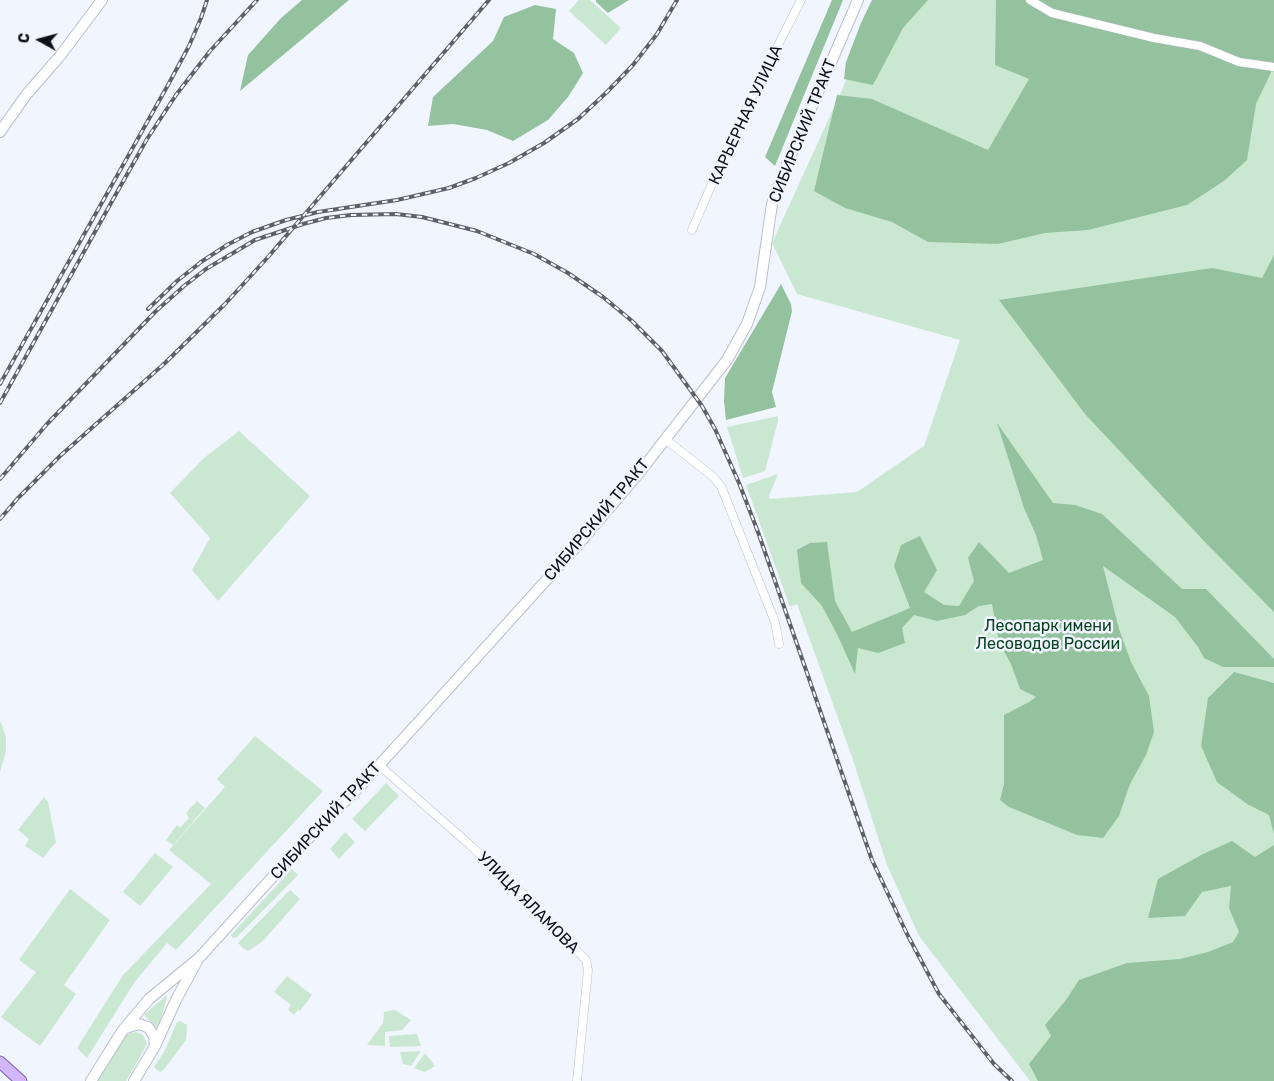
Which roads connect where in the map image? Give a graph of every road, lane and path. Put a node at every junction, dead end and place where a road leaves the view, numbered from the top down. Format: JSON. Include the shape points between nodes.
{"nodes":[{"id":1,"x":102,"y":0,"type":"edge"},
{"id":2,"x":801,"y":0,"type":"edge"},
{"id":3,"x":858,"y":0,"type":"edge"},
{"id":4,"x":1030,"y":0,"type":"edge"},
{"id":5,"x":1274,"y":68,"type":"edge"},
{"id":6,"x":0,"y":132,"type":"edge"},
{"id":7,"x":692,"y":230,"type":"dead end"},
{"id":8,"x":665,"y":438,"type":"junction"},
{"id":9,"x":779,"y":644,"type":"dead end"},
{"id":10,"x":379,"y":765,"type":"junction"},
{"id":11,"x":199,"y":958,"type":"junction"},
{"id":12,"x":161,"y":989,"type":"junction"},
{"id":13,"x":168,"y":1016,"type":"junction"},
{"id":14,"x":123,"y":1030,"type":"junction"},
{"id":15,"x":155,"y":1046,"type":"junction"},
{"id":16,"x":0,"y":1062,"type":"edge"},
{"id":17,"x":21,"y":1081,"type":"edge"},
{"id":18,"x":91,"y":1081,"type":"edge"},
{"id":19,"x":134,"y":1081,"type":"edge"},
{"id":20,"x":577,"y":1081,"type":"edge"}],
"edges":[{"from":1,"to":6,"type":"main road"},
{"from":2,"to":7,"type":"street","name":"КАРЬЕРНАЯ УЛИЦА","via":[[735,130]]},
{"from":3,"to":8,"type":"main road","name":"СИБИРСКИЙ ТРАКТ","via":[[777,188],[760,287],[747,324],[727,360]]},
{"from":4,"to":5,"type":"street","via":[[1052,13],[1200,46],[1239,62]]},
{"from":8,"to":9,"type":"street","via":[[721,486],[775,622]]},
{"from":8,"to":10,"type":"main road","name":"СИБИРСКИЙ ТРАКТ","via":[[576,547]]},
{"from":10,"to":11,"type":"main road","name":"СИБИРСКИЙ ТРАКТ"},
{"from":10,"to":20,"type":"street","name":"УЛИЦА ЯЛАМОВА","via":[[522,893],[586,960],[588,970]]},
{"from":11,"to":12,"type":"main road","name":"СИБИРСКИЙ ТРАКТ"},
{"from":11,"to":13,"type":"main road","name":"СИБИРСКИЙ ТРАКТ"},
{"from":12,"to":13,"type":"main road","via":[[170,993]]},
{"from":12,"to":14,"type":"main road","name":"СИБИРСКИЙ ТРАКТ"},
{"from":13,"to":15,"type":"main road","name":"СИБИРСКИЙ ТРАКТ"},
{"from":14,"to":15,"type":"main road","via":[[138,1024],[148,1027],[154,1036]]},
{"from":14,"to":18,"type":"main road","name":"СИБИРСКИЙ ТРАКТ"},
{"from":15,"to":19,"type":"main road","name":"СИБИРСКИЙ ТРАКТ"},
{"from":16,"to":17,"type":"main road"}]}
